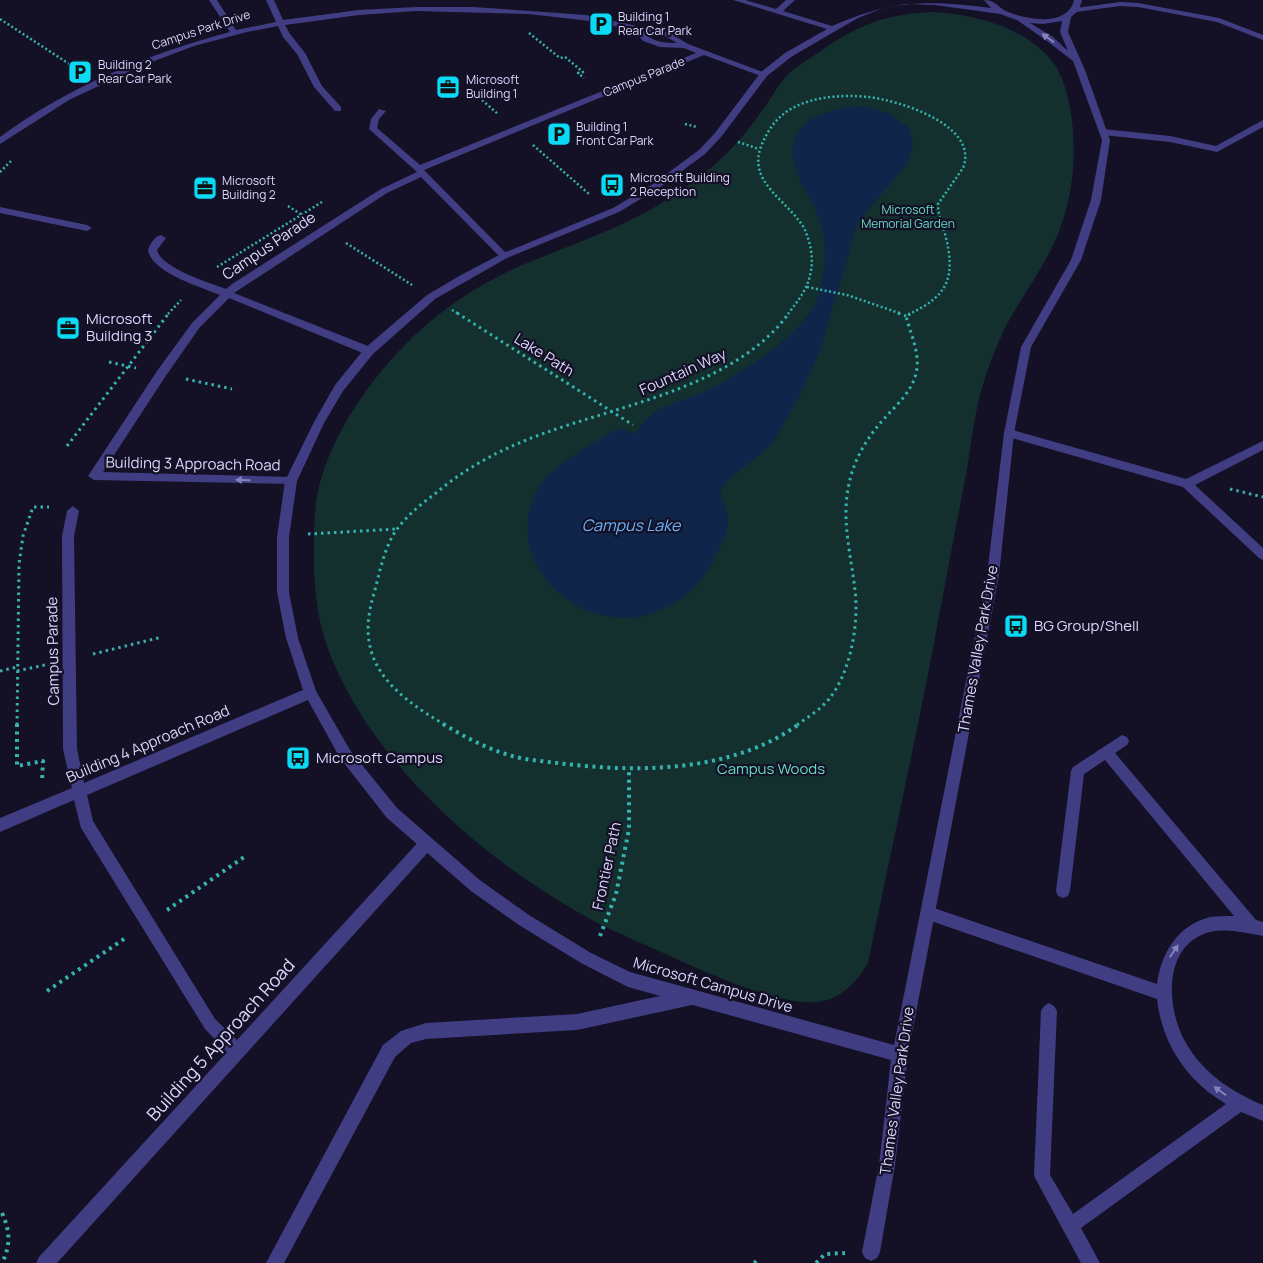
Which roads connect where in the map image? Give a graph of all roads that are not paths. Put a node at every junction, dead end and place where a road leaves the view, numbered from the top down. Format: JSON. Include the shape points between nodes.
{"nodes":[{"id":1,"x":213,"y":0,"type":"edge"},
{"id":2,"x":270,"y":0,"type":"edge"},
{"id":3,"x":737,"y":0,"type":"edge"},
{"id":4,"x":791,"y":0,"type":"edge"},
{"id":5,"x":914,"y":0,"type":"edge"},
{"id":6,"x":988,"y":0,"type":"edge"},
{"id":7,"x":1078,"y":0,"type":"edge"},
{"id":8,"x":1107,"y":0,"type":"edge"},
{"id":9,"x":465,"y":2,"type":"edge"},
{"id":10,"x":905,"y":2,"type":"junction"},
{"id":11,"x":1120,"y":4,"type":"junction"},
{"id":12,"x":1076,"y":10,"type":"junction"},
{"id":13,"x":777,"y":12,"type":"junction"},
{"id":14,"x":1002,"y":13,"type":"junction"},
{"id":15,"x":1067,"y":17,"type":"junction"},
{"id":16,"x":1016,"y":18,"type":"junction"},
{"id":17,"x":279,"y":20,"type":"junction"},
{"id":18,"x":830,"y":28,"type":"junction"},
{"id":19,"x":233,"y":31,"type":"junction"},
{"id":20,"x":1263,"y":38,"type":"edge"},
{"id":21,"x":703,"y":53,"type":"junction"},
{"id":22,"x":1076,"y":63,"type":"junction"},
{"id":23,"x":764,"y":74,"type":"junction"},
{"id":24,"x":338,"y":109,"type":"dead end"},
{"id":25,"x":382,"y":111,"type":"dead end"},
{"id":26,"x":1263,"y":123,"type":"edge"},
{"id":27,"x":1103,"y":132,"type":"junction"},
{"id":28,"x":0,"y":141,"type":"edge"},
{"id":29,"x":420,"y":171,"type":"junction"},
{"id":30,"x":0,"y":210,"type":"edge"},
{"id":31,"x":87,"y":228,"type":"dead end"},
{"id":32,"x":161,"y":238,"type":"dead end"},
{"id":33,"x":504,"y":256,"type":"junction"},
{"id":34,"x":226,"y":294,"type":"junction"},
{"id":35,"x":369,"y":351,"type":"junction"},
{"id":36,"x":1009,"y":433,"type":"junction"},
{"id":37,"x":1263,"y":445,"type":"edge"},
{"id":38,"x":94,"y":476,"type":"joint"},
{"id":39,"x":291,"y":481,"type":"junction"},
{"id":40,"x":1186,"y":484,"type":"junction"},
{"id":41,"x":73,"y":511,"type":"dead end"},
{"id":42,"x":1263,"y":556,"type":"edge"},
{"id":43,"x":310,"y":693,"type":"junction"},
{"id":44,"x":1122,"y":741,"type":"dead end"},
{"id":45,"x":1106,"y":752,"type":"junction"},
{"id":46,"x":78,"y":790,"type":"junction"},
{"id":47,"x":0,"y":825,"type":"edge"},
{"id":48,"x":426,"y":844,"type":"junction"},
{"id":49,"x":1063,"y":891,"type":"dead end"},
{"id":50,"x":928,"y":913,"type":"junction"},
{"id":51,"x":1257,"y":927,"type":"edge"},
{"id":52,"x":1162,"y":992,"type":"junction"},
{"id":53,"x":692,"y":997,"type":"junction"},
{"id":54,"x":1050,"y":1011,"type":"dead end"},
{"id":55,"x":238,"y":1052,"type":"junction"},
{"id":56,"x":900,"y":1055,"type":"junction"},
{"id":57,"x":1239,"y":1104,"type":"junction"},
{"id":58,"x":1263,"y":1113,"type":"edge"},
{"id":59,"x":1070,"y":1226,"type":"junction"},
{"id":60,"x":871,"y":1252,"type":"road end"},
{"id":61,"x":45,"y":1263,"type":"edge"},
{"id":62,"x":275,"y":1263,"type":"edge"},
{"id":63,"x":1091,"y":1263,"type":"edge"}],
"edges":[{"from":1,"to":19,"type":"street"},
{"from":2,"to":17,"type":"street"},
{"from":3,"to":13,"type":"street"},
{"from":4,"to":13,"type":"street"},
{"from":5,"to":10,"type":"street"},
{"from":6,"to":14,"type":"street"},
{"from":7,"to":12,"type":"street"},
{"from":8,"to":11,"type":"street"},
{"from":9,"to":17,"type":"street","name":"Campus Park Drive","via":[[368,6]]},
{"from":9,"to":21,"type":"street","name":"Campus Park Drive","via":[[592,18],[637,29],[646,39],[663,45],[685,46]]},
{"from":10,"to":14,"type":"street"},
{"from":10,"to":18,"type":"street","name":"Microsoft Campus Drive","via":[[879,7]]},
{"from":11,"to":12,"type":"street"},
{"from":11,"to":20,"type":"street","via":[[1219,20]]},
{"from":12,"to":15,"type":"street"},
{"from":13,"to":18,"type":"street"},
{"from":14,"to":16,"type":"street"},
{"from":15,"to":16,"type":"street","via":[[1044,21]]},
{"from":15,"to":22,"type":"street","name":"Thames Valley Park Drive","via":[[1064,32]]},
{"from":22,"to":16,"type":"street","name":"Thames Valley Park Drive","one_way":true,"via":[[1050,39]]},
{"from":17,"to":19,"type":"street","name":"Campus Park Drive"},
{"from":17,"to":24,"type":"street","via":[[318,87]]},
{"from":18,"to":23,"type":"street","name":"Microsoft Campus Drive"},
{"from":19,"to":28,"type":"street","name":"Campus Park Drive","via":[[175,49],[96,82]]},
{"from":21,"to":23,"type":"street","name":"Campus Park Drive"},
{"from":21,"to":29,"type":"street","name":"Campus Parade"},
{"from":22,"to":27,"type":"street","name":"Thames Valley Park Drive"},
{"from":23,"to":33,"type":"street","name":"Microsoft Campus Drive","via":[[718,135],[694,158],[656,186],[616,210]]},
{"from":25,"to":29,"type":"street","via":[[372,123],[373,129]]},
{"from":26,"to":27,"type":"street","via":[[1217,149],[1170,139]]},
{"from":27,"to":36,"type":"street","name":"Thames Valley Park Drive","via":[[1106,140],[1096,200],[1076,260],[1026,347]]},
{"from":29,"to":33,"type":"street"},
{"from":29,"to":34,"type":"street","name":"Campus Parade","via":[[252,274]]},
{"from":30,"to":31,"type":"street"},
{"from":32,"to":34,"type":"street","via":[[151,249],[158,261],[181,275]]},
{"from":33,"to":35,"type":"street","name":"Microsoft Campus Drive","via":[[431,297]]},
{"from":34,"to":35,"type":"street"},
{"from":34,"to":38,"type":"street","name":"Campus Parade","via":[[196,325]]},
{"from":35,"to":39,"type":"street","name":"Microsoft Campus Drive","via":[[339,388]]},
{"from":36,"to":40,"type":"street"},
{"from":36,"to":50,"type":"street","name":"Thames Valley Park Drive","via":[[993,575]]},
{"from":37,"to":40,"type":"street"},
{"from":39,"to":38,"type":"street","name":"Building 3 Approach Road","one_way":true},
{"from":39,"to":43,"type":"street","name":"Microsoft Campus Drive","via":[[282,537],[283,592],[292,638]]},
{"from":40,"to":42,"type":"street"},
{"from":41,"to":46,"type":"street","name":"Campus Parade","via":[[68,536],[70,749]]},
{"from":43,"to":46,"type":"street","name":"Building 4 Approach Road"},
{"from":43,"to":48,"type":"street","name":"Microsoft Campus Drive","via":[[345,754],[392,813]]},
{"from":44,"to":45,"type":"street"},
{"from":45,"to":49,"type":"street","via":[[1078,771]]},
{"from":45,"to":51,"type":"street"},
{"from":46,"to":47,"type":"street","name":"Building 4 Approach Road"},
{"from":46,"to":55,"type":"street","name":"Campus Parade","via":[[86,823],[210,1024]]},
{"from":48,"to":53,"type":"street","name":"Microsoft Campus Drive","via":[[476,886],[586,958],[628,979]]},
{"from":48,"to":55,"type":"street","name":"Building 5 Approach Road"},
{"from":50,"to":52,"type":"street"},
{"from":50,"to":56,"type":"street","name":"Thames Valley Park Drive"},
{"from":52,"to":51,"type":"street","one_way":true,"via":[[1164,969],[1173,950],[1187,935],[1206,926],[1227,922]]},
{"from":57,"to":52,"type":"street","one_way":true,"via":[[1214,1088],[1176,1043],[1166,1017]]},
{"from":53,"to":56,"type":"street","name":"Microsoft Campus Drive"},
{"from":53,"to":62,"type":"street","via":[[577,1022],[426,1031],[407,1037],[389,1050]]},
{"from":54,"to":59,"type":"street","via":[[1042,1176]]},
{"from":55,"to":61,"type":"street","name":"Building 5 Approach Road"},
{"from":56,"to":60,"type":"street","name":"Thames Valley Park Drive","via":[[887,1165]]},
{"from":57,"to":58,"type":"street"},
{"from":57,"to":59,"type":"street"},
{"from":59,"to":63,"type":"street"}]}
